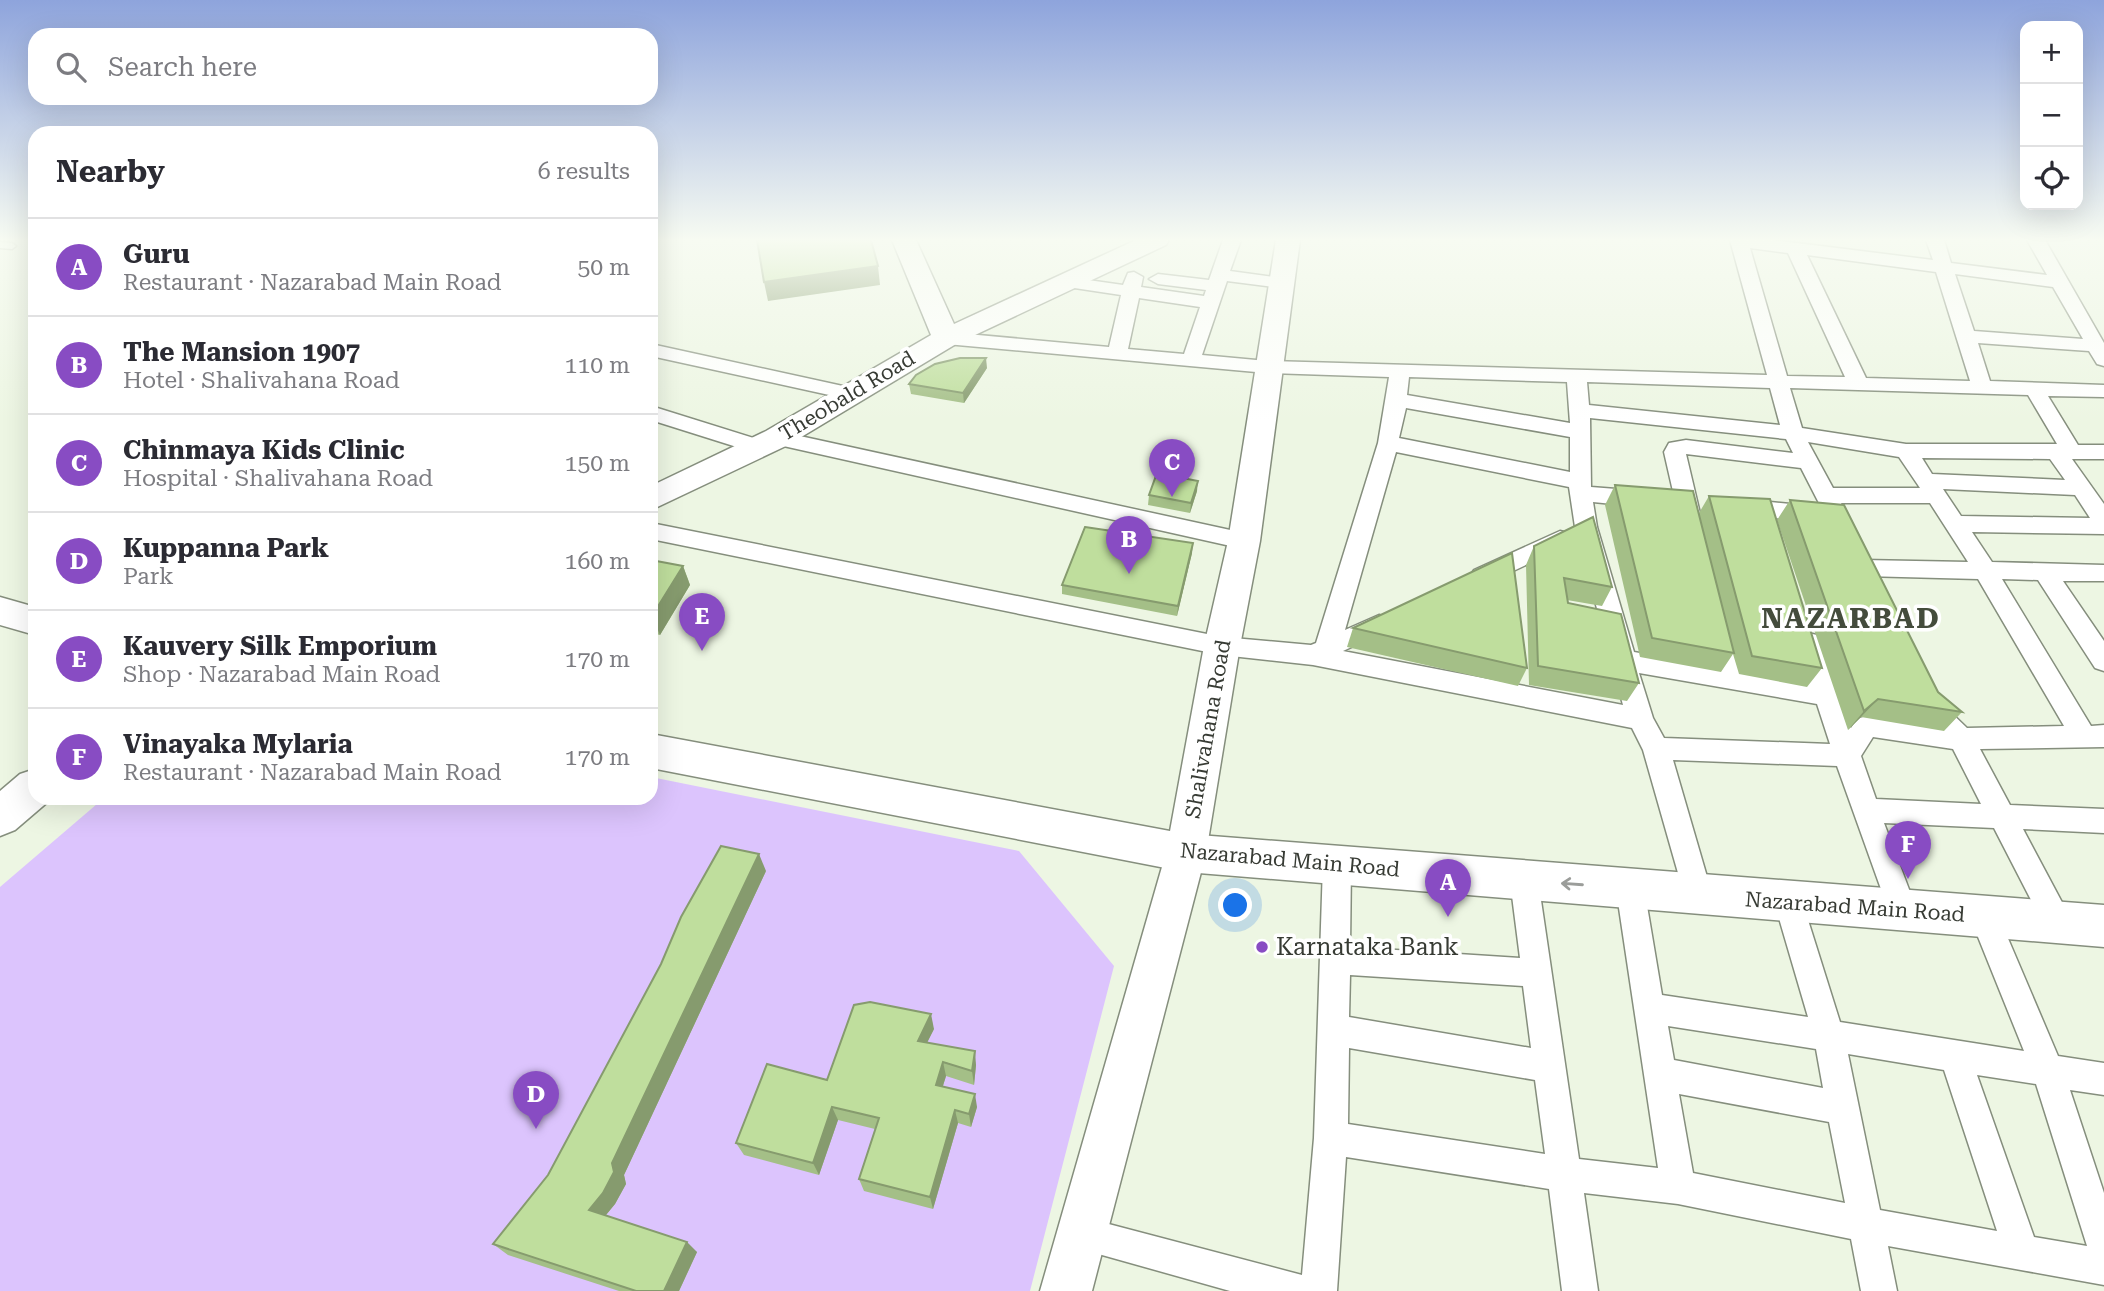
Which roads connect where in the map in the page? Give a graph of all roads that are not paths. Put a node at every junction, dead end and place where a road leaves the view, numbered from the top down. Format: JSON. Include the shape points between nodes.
{"nodes":[{"id":1,"x":930,"y":300,"type":"edge"},
{"id":2,"x":1027,"y":300,"type":"edge"},
{"id":3,"x":1129,"y":300,"type":"edge"},
{"id":4,"x":1212,"y":300,"type":"edge"},
{"id":5,"x":1278,"y":300,"type":"edge"},
{"id":6,"x":1756,"y":300,"type":"edge"},
{"id":7,"x":1819,"y":300,"type":"edge"},
{"id":8,"x":1953,"y":300,"type":"edge"},
{"id":9,"x":2070,"y":300,"type":"edge"},
{"id":10,"x":1965,"y":336,"type":"junction"},
{"id":11,"x":946,"y":338,"type":"junction"},
{"id":12,"x":658,"y":352,"type":"edge"},
{"id":13,"x":2100,"y":353,"type":"edge"},
{"id":14,"x":1117,"y":354,"type":"junction"},
{"id":15,"x":1191,"y":360,"type":"junction"},
{"id":16,"x":1267,"y":367,"type":"junction"},
{"id":17,"x":1399,"y":373,"type":"junction"},
{"id":18,"x":1577,"y":376,"type":"junction"},
{"id":19,"x":1779,"y":380,"type":"junction"},
{"id":20,"x":1858,"y":383,"type":"junction"},
{"id":21,"x":1982,"y":386,"type":"junction"},
{"id":22,"x":2035,"y":388,"type":"junction"},
{"id":23,"x":2104,"y":391,"type":"edge"},
{"id":24,"x":852,"y":394,"type":"junction"},
{"id":25,"x":1397,"y":400,"type":"junction"},
{"id":26,"x":658,"y":415,"type":"edge"},
{"id":27,"x":1579,"y":421,"type":"junction"},
{"id":28,"x":1793,"y":433,"type":"junction"},
{"id":29,"x":768,"y":442,"type":"junction"},
{"id":30,"x":1388,"y":443,"type":"junction"},
{"id":31,"x":1906,"y":451,"type":"junction"},
{"id":32,"x":2064,"y":451,"type":"junction"},
{"id":33,"x":2104,"y":452,"type":"edge"},
{"id":34,"x":1808,"y":462,"type":"junction"},
{"id":35,"x":1581,"y":487,"type":"junction"},
{"id":36,"x":1931,"y":488,"type":"junction"},
{"id":37,"x":2081,"y":488,"type":"junction"},
{"id":38,"x":658,"y":496,"type":"edge"},
{"id":39,"x":1705,"y":504,"type":"junction"},
{"id":40,"x":1831,"y":505,"type":"junction"},
{"id":41,"x":1762,"y":509,"type":"junction"},
{"id":42,"x":2104,"y":523,"type":"edge"},
{"id":43,"x":1954,"y":524,"type":"junction"},
{"id":44,"x":1586,"y":527,"type":"junction"},
{"id":45,"x":658,"y":532,"type":"edge"},
{"id":46,"x":1771,"y":534,"type":"edge"},
{"id":47,"x":1244,"y":541,"type":"junction"},
{"id":48,"x":1697,"y":543,"type":"edge"},
{"id":49,"x":1511,"y":562,"type":"junction"},
{"id":50,"x":1985,"y":570,"type":"junction"},
{"id":51,"x":2104,"y":573,"type":"edge"},
{"id":52,"x":2046,"y":574,"type":"junction"},
{"id":53,"x":1462,"y":585,"type":"edge"},
{"id":54,"x":1513,"y":589,"type":"edge"},
{"id":55,"x":0,"y":611,"type":"edge"},
{"id":56,"x":1713,"y":611,"type":"edge"},
{"id":57,"x":1401,"y":614,"type":"edge"},
{"id":58,"x":28,"y":619,"type":"edge"},
{"id":59,"x":1801,"y":621,"type":"edge"},
{"id":60,"x":1222,"y":646,"type":"junction"},
{"id":61,"x":1320,"y":652,"type":"junction"},
{"id":62,"x":1623,"y":660,"type":"junction"},
{"id":63,"x":2104,"y":661,"type":"edge"},
{"id":64,"x":1519,"y":669,"type":"edge"},
{"id":65,"x":1730,"y":679,"type":"junction"},
{"id":66,"x":1921,"y":687,"type":"edge"},
{"id":67,"x":1521,"y":695,"type":"junction"},
{"id":68,"x":1826,"y":695,"type":"junction"},
{"id":69,"x":1640,"y":719,"type":"junction"},
{"id":70,"x":2093,"y":736,"type":"edge"},
{"id":71,"x":1961,"y":739,"type":"junction"},
{"id":72,"x":1656,"y":749,"type":"junction"},
{"id":73,"x":658,"y":752,"type":"edge"},
{"id":74,"x":1847,"y":755,"type":"junction"},
{"id":75,"x":28,"y":793,"type":"edge"},
{"id":76,"x":1866,"y":810,"type":"junction"},
{"id":77,"x":2003,"y":816,"type":"junction"},
{"id":78,"x":0,"y":817,"type":"edge"},
{"id":79,"x":2104,"y":821,"type":"edge"},
{"id":80,"x":1186,"y":853,"type":"junction"},
{"id":81,"x":1338,"y":865,"type":"junction"},
{"id":82,"x":1524,"y":880,"type":"junction"},
{"id":83,"x":1630,"y":888,"type":"junction"},
{"id":84,"x":1698,"y":894,"type":"junction"},
{"id":85,"x":1788,"y":901,"type":"junction"},
{"id":86,"x":1901,"y":908,"type":"junction"},
{"id":87,"x":1984,"y":917,"type":"junction"},
{"id":88,"x":2058,"y":923,"type":"junction"},
{"id":89,"x":2104,"y":926,"type":"edge"},
{"id":90,"x":1336,"y":960,"type":"junction"},
{"id":91,"x":1537,"y":973,"type":"junction"},
{"id":92,"x":1650,"y":1009,"type":"junction"},
{"id":93,"x":1334,"y":1030,"type":"junction"},
{"id":94,"x":1829,"y":1035,"type":"junction"},
{"id":95,"x":1955,"y":1056,"type":"junction"},
{"id":96,"x":1549,"y":1067,"type":"junction"},
{"id":97,"x":2048,"y":1071,"type":"junction"},
{"id":98,"x":1660,"y":1074,"type":"junction"},
{"id":99,"x":2104,"y":1079,"type":"edge"},
{"id":100,"x":1843,"y":1108,"type":"junction"},
{"id":101,"x":1331,"y":1138,"type":"junction"},
{"id":102,"x":1564,"y":1174,"type":"junction"},
{"id":103,"x":1678,"y":1186,"type":"junction"},
{"id":104,"x":1866,"y":1225,"type":"junction"},
{"id":105,"x":2102,"y":1231,"type":"edge"},
{"id":106,"x":1082,"y":1234,"type":"junction"},
{"id":107,"x":2022,"y":1253,"type":"junction"},
{"id":108,"x":2104,"y":1267,"type":"edge"},
{"id":109,"x":1066,"y":1291,"type":"edge"},
{"id":110,"x":1297,"y":1291,"type":"edge"},
{"id":111,"x":1319,"y":1291,"type":"edge"},
{"id":112,"x":1580,"y":1291,"type":"edge"},
{"id":113,"x":1880,"y":1291,"type":"edge"}],
"edges":[{"from":1,"to":11,"type":"street"},
{"from":2,"to":11,"type":"street","name":"Theobald Road"},
{"from":3,"to":14,"type":"street"},
{"from":4,"to":15,"type":"street"},
{"from":5,"to":16,"type":"street","name":"Shalivahana Road"},
{"from":6,"to":19,"type":"street"},
{"from":7,"to":20,"type":"street"},
{"from":8,"to":10,"type":"street"},
{"from":9,"to":13,"type":"street"},
{"from":10,"to":13,"type":"street"},
{"from":10,"to":21,"type":"street"},
{"from":11,"to":14,"type":"street"},
{"from":11,"to":24,"type":"street","name":"Theobald Road"},
{"from":12,"to":24,"type":"street"},
{"from":14,"to":15,"type":"street"},
{"from":15,"to":16,"type":"street"},
{"from":16,"to":17,"type":"street"},
{"from":16,"to":47,"type":"street","name":"Shalivahana Road"},
{"from":17,"to":18,"type":"street"},
{"from":17,"to":25,"type":"street"},
{"from":18,"to":19,"type":"street"},
{"from":18,"to":27,"type":"street"},
{"from":19,"to":20,"type":"street"},
{"from":19,"to":28,"type":"street"},
{"from":20,"to":21,"type":"street"},
{"from":21,"to":22,"type":"street"},
{"from":22,"to":23,"type":"street"},
{"from":22,"to":32,"type":"street"},
{"from":24,"to":29,"type":"street","name":"Theobald Road"},
{"from":25,"to":27,"type":"street"},
{"from":25,"to":30,"type":"street"},
{"from":26,"to":29,"type":"street"},
{"from":27,"to":28,"type":"street"},
{"from":27,"to":35,"type":"street"},
{"from":28,"to":31,"type":"street"},
{"from":28,"to":34,"type":"street"},
{"from":29,"to":38,"type":"street","name":"Theobald Road"},
{"from":29,"to":47,"type":"street"},
{"from":30,"to":35,"type":"street"},
{"from":30,"to":61,"type":"street"},
{"from":31,"to":32,"type":"street"},
{"from":31,"to":36,"type":"street"},
{"from":32,"to":33,"type":"street"},
{"from":32,"to":37,"type":"street"},
{"from":34,"to":39,"type":"street","via":[[1676,448]]},
{"from":34,"to":40,"type":"street"},
{"from":35,"to":39,"type":"street"},
{"from":35,"to":44,"type":"street"},
{"from":36,"to":37,"type":"street"},
{"from":36,"to":40,"type":"street"},
{"from":36,"to":43,"type":"street"},
{"from":37,"to":42,"type":"street"},
{"from":39,"to":41,"type":"street"},
{"from":39,"to":48,"type":"street"},
{"from":40,"to":41,"type":"street"},
{"from":40,"to":50,"type":"street","via":[[1869,578]]},
{"from":41,"to":46,"type":"street"},
{"from":42,"to":43,"type":"street"},
{"from":43,"to":50,"type":"street"},
{"from":44,"to":49,"type":"street"},
{"from":44,"to":62,"type":"street"},
{"from":45,"to":60,"type":"street"},
{"from":47,"to":60,"type":"street","name":"Shalivahana Road"},
{"from":49,"to":53,"type":"street"},
{"from":49,"to":54,"type":"street"},
{"from":50,"to":52,"type":"street"},
{"from":50,"to":70,"type":"street"},
{"from":51,"to":52,"type":"street"},
{"from":52,"to":63,"type":"street"},
{"from":55,"to":58,"type":"main road"},
{"from":56,"to":65,"type":"street"},
{"from":57,"to":61,"type":"street"},
{"from":59,"to":68,"type":"street"},
{"from":60,"to":61,"type":"street"},
{"from":60,"to":80,"type":"street","name":"Shalivahana Road"},
{"from":61,"to":67,"type":"street"},
{"from":62,"to":65,"type":"street"},
{"from":62,"to":69,"type":"street"},
{"from":64,"to":67,"type":"street"},
{"from":65,"to":68,"type":"street"},
{"from":66,"to":71,"type":"street","via":[[1931,710]]},
{"from":67,"to":69,"type":"street"},
{"from":68,"to":74,"type":"street"},
{"from":69,"to":72,"type":"street"},
{"from":70,"to":71,"type":"street"},
{"from":71,"to":74,"type":"street","via":[[1866,726]]},
{"from":71,"to":77,"type":"street"},
{"from":72,"to":74,"type":"street"},
{"from":72,"to":84,"type":"street"},
{"from":73,"to":80,"type":"main road","name":"Nazarabad Main Road"},
{"from":74,"to":76,"type":"street"},
{"from":75,"to":78,"type":"main road"},
{"from":76,"to":77,"type":"street"},
{"from":76,"to":86,"type":"street"},
{"from":77,"to":79,"type":"street"},
{"from":77,"to":88,"type":"street"},
{"from":80,"to":81,"type":"main road","name":"Nazarabad Main Road"},
{"from":80,"to":106,"type":"street","name":"Shalivahana Road"},
{"from":81,"to":82,"type":"main road","name":"Nazarabad Main Road"},
{"from":81,"to":90,"type":"street"},
{"from":83,"to":82,"type":"main road","name":"Nazarabad Main Road","one_way":true},
{"from":82,"to":91,"type":"street"},
{"from":83,"to":84,"type":"main road","name":"Nazarabad Main Road"},
{"from":83,"to":92,"type":"street"},
{"from":84,"to":85,"type":"main road","name":"Nazarabad Main Road"},
{"from":85,"to":86,"type":"main road","name":"Nazarabad Main Road"},
{"from":85,"to":94,"type":"street"},
{"from":86,"to":87,"type":"main road","name":"Nazarabad Main Road"},
{"from":87,"to":88,"type":"main road","name":"Nazarabad Main Road"},
{"from":87,"to":97,"type":"street"},
{"from":88,"to":89,"type":"main road","name":"Nazarabad Main Road"},
{"from":90,"to":91,"type":"street"},
{"from":90,"to":93,"type":"street"},
{"from":91,"to":96,"type":"street"},
{"from":92,"to":94,"type":"street"},
{"from":92,"to":98,"type":"street"},
{"from":93,"to":96,"type":"street"},
{"from":93,"to":101,"type":"street"},
{"from":94,"to":95,"type":"street"},
{"from":94,"to":100,"type":"street"},
{"from":95,"to":97,"type":"street"},
{"from":95,"to":107,"type":"street"},
{"from":96,"to":102,"type":"street"},
{"from":97,"to":99,"type":"street"},
{"from":97,"to":105,"type":"street"},
{"from":98,"to":100,"type":"street"},
{"from":98,"to":103,"type":"street"},
{"from":100,"to":104,"type":"street"},
{"from":101,"to":102,"type":"street"},
{"from":101,"to":111,"type":"street"},
{"from":102,"to":103,"type":"street"},
{"from":102,"to":112,"type":"street"},
{"from":103,"to":104,"type":"street"},
{"from":104,"to":107,"type":"street"},
{"from":104,"to":113,"type":"street"},
{"from":106,"to":109,"type":"street","name":"Shalivahana Road"},
{"from":106,"to":110,"type":"street"},
{"from":107,"to":108,"type":"street"}]}
